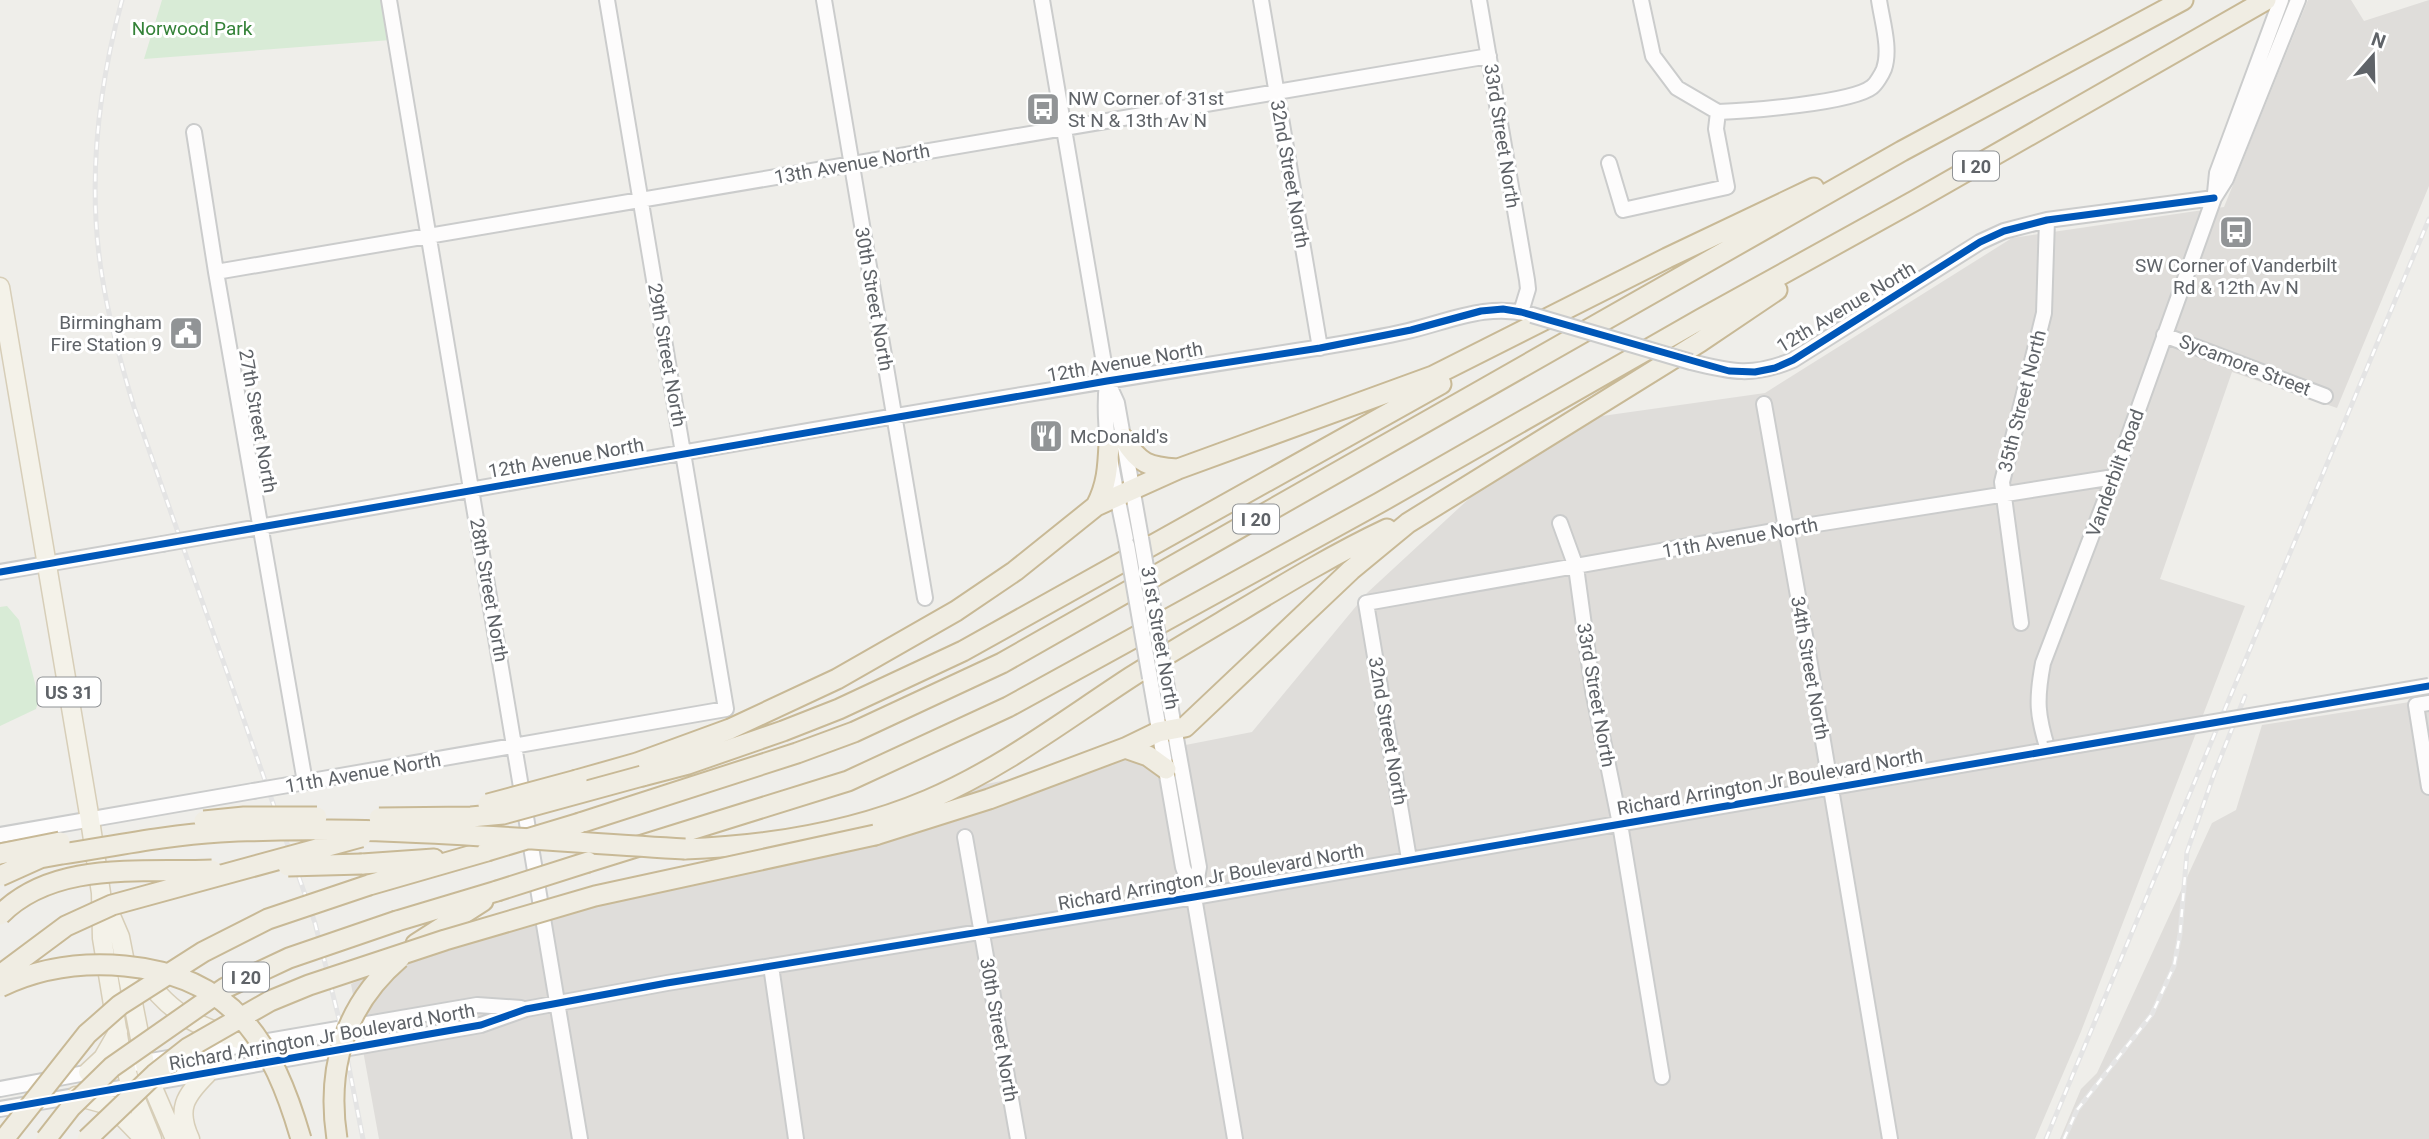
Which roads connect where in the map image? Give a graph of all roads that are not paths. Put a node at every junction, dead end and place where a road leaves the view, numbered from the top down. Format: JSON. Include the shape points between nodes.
{"nodes":[{"id":1,"x":389,"y":0,"type":"edge"},
{"id":2,"x":607,"y":0,"type":"edge"},
{"id":3,"x":824,"y":0,"type":"edge"},
{"id":4,"x":1042,"y":0,"type":"edge"},
{"id":5,"x":1261,"y":0,"type":"edge"},
{"id":6,"x":1479,"y":0,"type":"edge"},
{"id":7,"x":1641,"y":0,"type":"edge"},
{"id":8,"x":1879,"y":0,"type":"edge"},
{"id":9,"x":2183,"y":0,"type":"edge"},
{"id":10,"x":2281,"y":0,"type":"edge"},
{"id":11,"x":2298,"y":0,"type":"edge"},
{"id":12,"x":2258,"y":4,"type":"edge"},
{"id":13,"x":1489,"y":56,"type":"junction"},
{"id":14,"x":1277,"y":92,"type":"junction"},
{"id":15,"x":1718,"y":112,"type":"junction"},
{"id":16,"x":1064,"y":128,"type":"junction"},
{"id":17,"x":194,"y":132,"type":"dead end"},
{"id":18,"x":1902,"y":151,"type":"junction"},
{"id":19,"x":1609,"y":163,"type":"dead end"},
{"id":20,"x":852,"y":164,"type":"junction"},
{"id":21,"x":2214,"y":198,"type":"junction"},
{"id":22,"x":641,"y":200,"type":"junction"},
{"id":23,"x":1916,"y":200,"type":"junction"},
{"id":24,"x":2047,"y":220,"type":"junction"},
{"id":25,"x":428,"y":236,"type":"junction"},
{"id":26,"x":1650,"y":267,"type":"junction"},
{"id":27,"x":216,"y":272,"type":"junction"},
{"id":28,"x":0,"y":287,"type":"edge"},
{"id":29,"x":2,"y":307,"type":"edge"},
{"id":30,"x":1527,"y":313,"type":"junction"},
{"id":31,"x":2164,"y":335,"type":"junction"},
{"id":32,"x":1320,"y":348,"type":"junction"},
{"id":33,"x":1107,"y":381,"type":"junction"},
{"id":34,"x":2325,"y":396,"type":"dead end"},
{"id":35,"x":1764,"y":404,"type":"dead end"},
{"id":36,"x":894,"y":418,"type":"junction"},
{"id":37,"x":1116,"y":441,"type":"junction"},
{"id":38,"x":684,"y":454,"type":"junction"},
{"id":39,"x":1178,"y":469,"type":"junction"},
{"id":40,"x":2114,"y":477,"type":"junction"},
{"id":41,"x":472,"y":490,"type":"junction"},
{"id":42,"x":1125,"y":493,"type":"junction"},
{"id":43,"x":2003,"y":495,"type":"junction"},
{"id":44,"x":1096,"y":506,"type":"junction"},
{"id":45,"x":1433,"y":507,"type":"junction"},
{"id":46,"x":1560,"y":523,"type":"dead end"},
{"id":47,"x":260,"y":527,"type":"junction"},
{"id":48,"x":1785,"y":529,"type":"junction"},
{"id":49,"x":47,"y":564,"type":"junction"},
{"id":50,"x":1576,"y":567,"type":"junction"},
{"id":51,"x":0,"y":572,"type":"edge"},
{"id":52,"x":925,"y":597,"type":"dead end"},
{"id":53,"x":1366,"y":603,"type":"joint"},
{"id":54,"x":2021,"y":623,"type":"dead end"},
{"id":55,"x":2429,"y":686,"type":"edge"},
{"id":56,"x":2429,"y":703,"type":"edge"},
{"id":57,"x":726,"y":709,"type":"joint"},
{"id":58,"x":1167,"y":731,"type":"junction"},
{"id":59,"x":516,"y":746,"type":"junction"},
{"id":60,"x":1125,"y":748,"type":"junction"},
{"id":61,"x":2048,"y":750,"type":"junction"},
{"id":62,"x":1166,"y":769,"type":"junction"},
{"id":63,"x":300,"y":783,"type":"junction"},
{"id":64,"x":2429,"y":787,"type":"edge"},
{"id":65,"x":1830,"y":788,"type":"junction"},
{"id":66,"x":90,"y":820,"type":"junction"},
{"id":67,"x":1620,"y":824,"type":"junction"},
{"id":68,"x":0,"y":835,"type":"edge"},
{"id":69,"x":965,"y":837,"type":"dead end"},
{"id":70,"x":0,"y":854,"type":"edge"},
{"id":71,"x":1409,"y":859,"type":"junction"},
{"id":72,"x":456,"y":860,"type":"junction"},
{"id":73,"x":0,"y":876,"type":"edge"},
{"id":74,"x":497,"y":891,"type":"junction"},
{"id":75,"x":101,"y":893,"type":"junction"},
{"id":76,"x":1194,"y":897,"type":"junction"},
{"id":77,"x":0,"y":915,"type":"edge"},
{"id":78,"x":981,"y":930,"type":"junction"},
{"id":79,"x":120,"y":937,"type":"junction"},
{"id":80,"x":771,"y":967,"type":"junction"},
{"id":81,"x":0,"y":975,"type":"edge"},
{"id":82,"x":0,"y":988,"type":"edge"},
{"id":83,"x":558,"y":1003,"type":"junction"},
{"id":84,"x":526,"y":1009,"type":"junction"},
{"id":85,"x":118,"y":1032,"type":"junction"},
{"id":86,"x":252,"y":1043,"type":"junction"},
{"id":87,"x":134,"y":1063,"type":"junction"},
{"id":88,"x":88,"y":1073,"type":"junction"},
{"id":89,"x":207,"y":1074,"type":"junction"},
{"id":90,"x":1662,"y":1077,"type":"dead end"},
{"id":91,"x":149,"y":1084,"type":"junction"},
{"id":92,"x":131,"y":1087,"type":"junction"},
{"id":93,"x":0,"y":1088,"type":"edge"},
{"id":94,"x":76,"y":1096,"type":"junction"},
{"id":95,"x":0,"y":1109,"type":"edge"},
{"id":96,"x":4,"y":1139,"type":"edge"},
{"id":97,"x":46,"y":1139,"type":"edge"},
{"id":98,"x":87,"y":1139,"type":"edge"},
{"id":99,"x":144,"y":1139,"type":"edge"},
{"id":100,"x":152,"y":1139,"type":"edge"},
{"id":101,"x":175,"y":1139,"type":"edge"},
{"id":102,"x":190,"y":1139,"type":"edge"},
{"id":103,"x":301,"y":1139,"type":"edge"},
{"id":104,"x":337,"y":1139,"type":"edge"},
{"id":105,"x":580,"y":1139,"type":"edge"},
{"id":106,"x":796,"y":1139,"type":"edge"},
{"id":107,"x":1018,"y":1139,"type":"edge"},
{"id":108,"x":1236,"y":1139,"type":"edge"},
{"id":109,"x":1890,"y":1139,"type":"edge"}],
"edges":[{"from":1,"to":25,"type":"street","name":"28th Street North"},
{"from":2,"to":22,"type":"street","name":"29th Street North"},
{"from":3,"to":20,"type":"street","name":"30th Street North"},
{"from":4,"to":16,"type":"street","name":"31st Street North"},
{"from":5,"to":14,"type":"street","name":"32nd Street North"},
{"from":6,"to":13,"type":"street","name":"33rd Street North"},
{"from":7,"to":15,"type":"street","via":[[1653,56],[1677,88]]},
{"from":8,"to":15,"type":"street","via":[[1886,60],[1872,87],[1801,104]]},
{"from":9,"to":18,"type":"highway","number":"I 20"},
{"from":10,"to":21,"type":"street","name":"Vanderbilt Road","via":[[2217,173]]},
{"from":11,"to":21,"type":"street","name":"Vanderbilt Road","via":[[2226,179]]},
{"from":12,"to":23,"type":"highway","number":"I 20"},
{"from":13,"to":14,"type":"street","name":"13th Avenue North"},
{"from":13,"to":30,"type":"street","name":"33rd Street North","via":[[1527,280]]},
{"from":14,"to":16,"type":"street","name":"13th Avenue North"},
{"from":14,"to":32,"type":"street","name":"32nd Street North"},
{"from":15,"to":19,"type":"street","via":[[1716,129],[1727,187],[1623,210]]},
{"from":16,"to":20,"type":"street","name":"13th Avenue North"},
{"from":16,"to":33,"type":"street","name":"31st Street North"},
{"from":17,"to":27,"type":"street","name":"27th Street North"},
{"from":18,"to":26,"type":"highway","via":[[1833,178]]},
{"from":18,"to":72,"type":"highway","number":"I 20","bridge":true,"via":[[1002,663],[854,732],[797,753]]},
{"from":20,"to":22,"type":"street","name":"13th Avenue North"},
{"from":20,"to":36,"type":"street","name":"30th Street North"},
{"from":21,"to":24,"type":"street","name":"12th Avenue North"},
{"from":21,"to":31,"type":"street","name":"Vanderbilt Road"},
{"from":22,"to":25,"type":"street","name":"13th Avenue North"},
{"from":22,"to":38,"type":"street","name":"29th Street North"},
{"from":23,"to":45,"type":"highway","via":[[1700,342]]},
{"from":23,"to":74,"type":"highway","number":"I 20","bridge":true,"via":[[1009,707],[848,782]]},
{"from":24,"to":30,"type":"street","name":"12th Avenue North","bridge":true,"via":[[2004,231],[1980,243],[1804,353],[1775,368],[1755,372],[1738,373],[1690,362]]},
{"from":24,"to":43,"type":"street","name":"35th Street North","via":[[2044,313],[2002,482]]},
{"from":25,"to":27,"type":"street","name":"13th Avenue North"},
{"from":25,"to":41,"type":"street","name":"28th Street North"},
{"from":26,"to":39,"type":"highway","via":[[1433,376]]},
{"from":26,"to":70,"type":"highway","bridge":true,"via":[[963,652],[783,731],[688,764],[503,814],[400,819],[244,817]]},
{"from":27,"to":47,"type":"street","name":"27th Street North"},
{"from":28,"to":29,"type":"main road","number":"US 31"},
{"from":29,"to":49,"type":"main road","number":"US 31"},
{"from":30,"to":32,"type":"street","name":"12th Avenue North","via":[[1481,311]]},
{"from":31,"to":34,"type":"street","name":"Sycamore Street"},
{"from":31,"to":40,"type":"street","name":"Vanderbilt Road"},
{"from":32,"to":33,"type":"street","name":"12th Avenue North"},
{"from":33,"to":36,"type":"street","name":"12th Avenue North"},
{"from":33,"to":37,"type":"street","name":"31st Street North","via":[[1104,406]]},
{"from":35,"to":48,"type":"street","name":"34th Street North"},
{"from":36,"to":38,"type":"street","name":"12th Avenue North"},
{"from":36,"to":52,"type":"street","name":"30th Street North"},
{"from":37,"to":39,"type":"highway","via":[[1145,463]]},
{"from":37,"to":42,"type":"street","name":"31st Street North"},
{"from":37,"to":44,"type":"highway"},
{"from":38,"to":41,"type":"street","name":"12th Avenue North"},
{"from":38,"to":57,"type":"street","name":"29th Street North"},
{"from":39,"to":42,"type":"highway"},
{"from":40,"to":43,"type":"street","name":"11th Avenue North"},
{"from":40,"to":61,"type":"street","name":"Vanderbilt Road","via":[[2043,663],[2038,718]]},
{"from":41,"to":47,"type":"street","name":"12th Avenue North"},
{"from":41,"to":59,"type":"street","name":"28th Street North"},
{"from":42,"to":44,"type":"highway"},
{"from":42,"to":58,"type":"street","name":"31st Street North","bridge":true,"via":[[1127,545],[1150,678]]},
{"from":42,"to":58,"type":"street","name":"31st Street North","bridge":true,"via":[[1141,538],[1164,671]]},
{"from":43,"to":48,"type":"street","name":"11th Avenue North"},
{"from":43,"to":54,"type":"street","name":"35th Street North"},
{"from":44,"to":81,"type":"highway","bridge":true,"via":[[956,611],[837,680],[730,729],[554,787],[135,898],[66,926]]},
{"from":45,"to":58,"type":"highway","via":[[1375,549],[1185,727]]},
{"from":45,"to":73,"type":"highway","bridge":true,"via":[[1345,549],[1177,648],[995,766],[928,800],[847,828],[789,840],[685,849],[437,833],[228,832],[40,858]]},
{"from":46,"to":50,"type":"street","name":"33rd Street North"},
{"from":47,"to":49,"type":"street","name":"12th Avenue North","bridge":true},
{"from":47,"to":63,"type":"street","name":"27th Street North"},
{"from":48,"to":50,"type":"street","name":"11th Avenue North"},
{"from":48,"to":65,"type":"street","name":"34th Street North"},
{"from":49,"to":51,"type":"street","name":"12th Avenue North"},
{"from":49,"to":66,"type":"main road","number":"US 31"},
{"from":50,"to":53,"type":"street","name":"11th Avenue North"},
{"from":50,"to":67,"type":"street","name":"33rd Street North","via":[[1593,691]]},
{"from":53,"to":71,"type":"street","name":"32nd Street North"},
{"from":55,"to":61,"type":"street","name":"Richard Arrington Jr Boulevard North","bridge":true},
{"from":56,"to":64,"type":"street","via":[[2416,705]]},
{"from":57,"to":59,"type":"street","name":"11th Avenue North"},
{"from":58,"to":60,"type":"highway"},
{"from":58,"to":62,"type":"street","name":"31st Street North"},
{"from":58,"to":76,"type":"street","name":"31st Street North","via":[[1199,867]]},
{"from":59,"to":63,"type":"street","name":"11th Avenue North"},
{"from":59,"to":83,"type":"street","name":"28th Street North"},
{"from":60,"to":62,"type":"highway"},
{"from":60,"to":98,"type":"highway","bridge":true,"via":[[875,835],[595,896],[309,985],[270,1001],[188,1048]]},
{"from":61,"to":65,"type":"street","name":"Richard Arrington Jr Boulevard North"},
{"from":62,"to":76,"type":"street","name":"31st Street North","via":[[1183,867]]},
{"from":63,"to":66,"type":"street","name":"11th Avenue North","bridge":true},
{"from":65,"to":67,"type":"street","name":"Richard Arrington Jr Boulevard North"},
{"from":65,"to":109,"type":"street","name":"34th Street North"},
{"from":66,"to":68,"type":"street","name":"11th Avenue North"},
{"from":66,"to":75,"type":"main road","number":"US 31"},
{"from":67,"to":71,"type":"street","name":"Richard Arrington Jr Boulevard North"},
{"from":67,"to":90,"type":"street","name":"33rd Street North"},
{"from":69,"to":78,"type":"street","name":"30th Street North"},
{"from":71,"to":76,"type":"street","name":"Richard Arrington Jr Boulevard North"},
{"from":72,"to":77,"type":"highway","bridge":true,"via":[[90,874],[49,885]]},
{"from":72,"to":96,"type":"highway","number":"I 20","bridge":true,"via":[[268,919],[203,952],[120,1005],[86,1034]]},
{"from":74,"to":97,"type":"highway","number":"I 20","bridge":true,"via":[[289,958],[216,994],[112,1067]]},
{"from":74,"to":104,"type":"highway","bridge":true,"via":[[416,944],[386,970],[364,998],[336,1063],[332,1093]]},
{"from":75,"to":79,"type":"main road","number":"US 31"},
{"from":75,"to":85,"type":"main road","number":"US 31","via":[[102,938]]},
{"from":76,"to":78,"type":"street","name":"Richard Arrington Jr Boulevard North"},
{"from":76,"to":108,"type":"street","name":"31st Street North"},
{"from":78,"to":80,"type":"street","name":"Richard Arrington Jr Boulevard North"},
{"from":78,"to":107,"type":"street","name":"30th Street North"},
{"from":79,"to":86,"type":"main road","via":[[149,983],[178,1013],[211,1031]]},
{"from":79,"to":87,"type":"main road","number":"US 31"},
{"from":80,"to":83,"type":"street","name":"Richard Arrington Jr Boulevard North"},
{"from":80,"to":106,"type":"street"},
{"from":82,"to":103,"type":"highway","bridge":true,"via":[[34,973],[90,965],[163,971],[202,986],[238,1016],[270,1056]]},
{"from":83,"to":84,"type":"street","name":"Richard Arrington Jr Boulevard North"},
{"from":83,"to":105,"type":"street","name":"28th Street North"},
{"from":84,"to":86,"type":"street","name":"Richard Arrington Jr Boulevard North","via":[[477,1005]]},
{"from":84,"to":89,"type":"street","name":"Richard Arrington Jr Boulevard North","via":[[481,1025]]},
{"from":85,"to":87,"type":"main road","number":"US 31"},
{"from":85,"to":88,"type":"main road"},
{"from":86,"to":87,"type":"street","name":"Richard Arrington Jr Boulevard North"},
{"from":87,"to":88,"type":"street","name":"Richard Arrington Jr Boulevard North"},
{"from":87,"to":91,"type":"main road","number":"US 31"},
{"from":87,"to":92,"type":"main road","number":"US 31"},
{"from":88,"to":93,"type":"street","name":"Richard Arrington Jr Boulevard North"},
{"from":89,"to":91,"type":"street","name":"Richard Arrington Jr Boulevard North"},
{"from":89,"to":102,"type":"main road","via":[[189,1092],[183,1106]]},
{"from":91,"to":92,"type":"street","name":"Richard Arrington Jr Boulevard North"},
{"from":91,"to":101,"type":"main road","number":"US 31"},
{"from":92,"to":94,"type":"street","name":"Richard Arrington Jr Boulevard North"},
{"from":92,"to":100,"type":"main road","number":"US 31"},
{"from":94,"to":95,"type":"street","name":"Richard Arrington Jr Boulevard North"},
{"from":94,"to":99,"type":"main road","via":[[111,1106]]}]}
